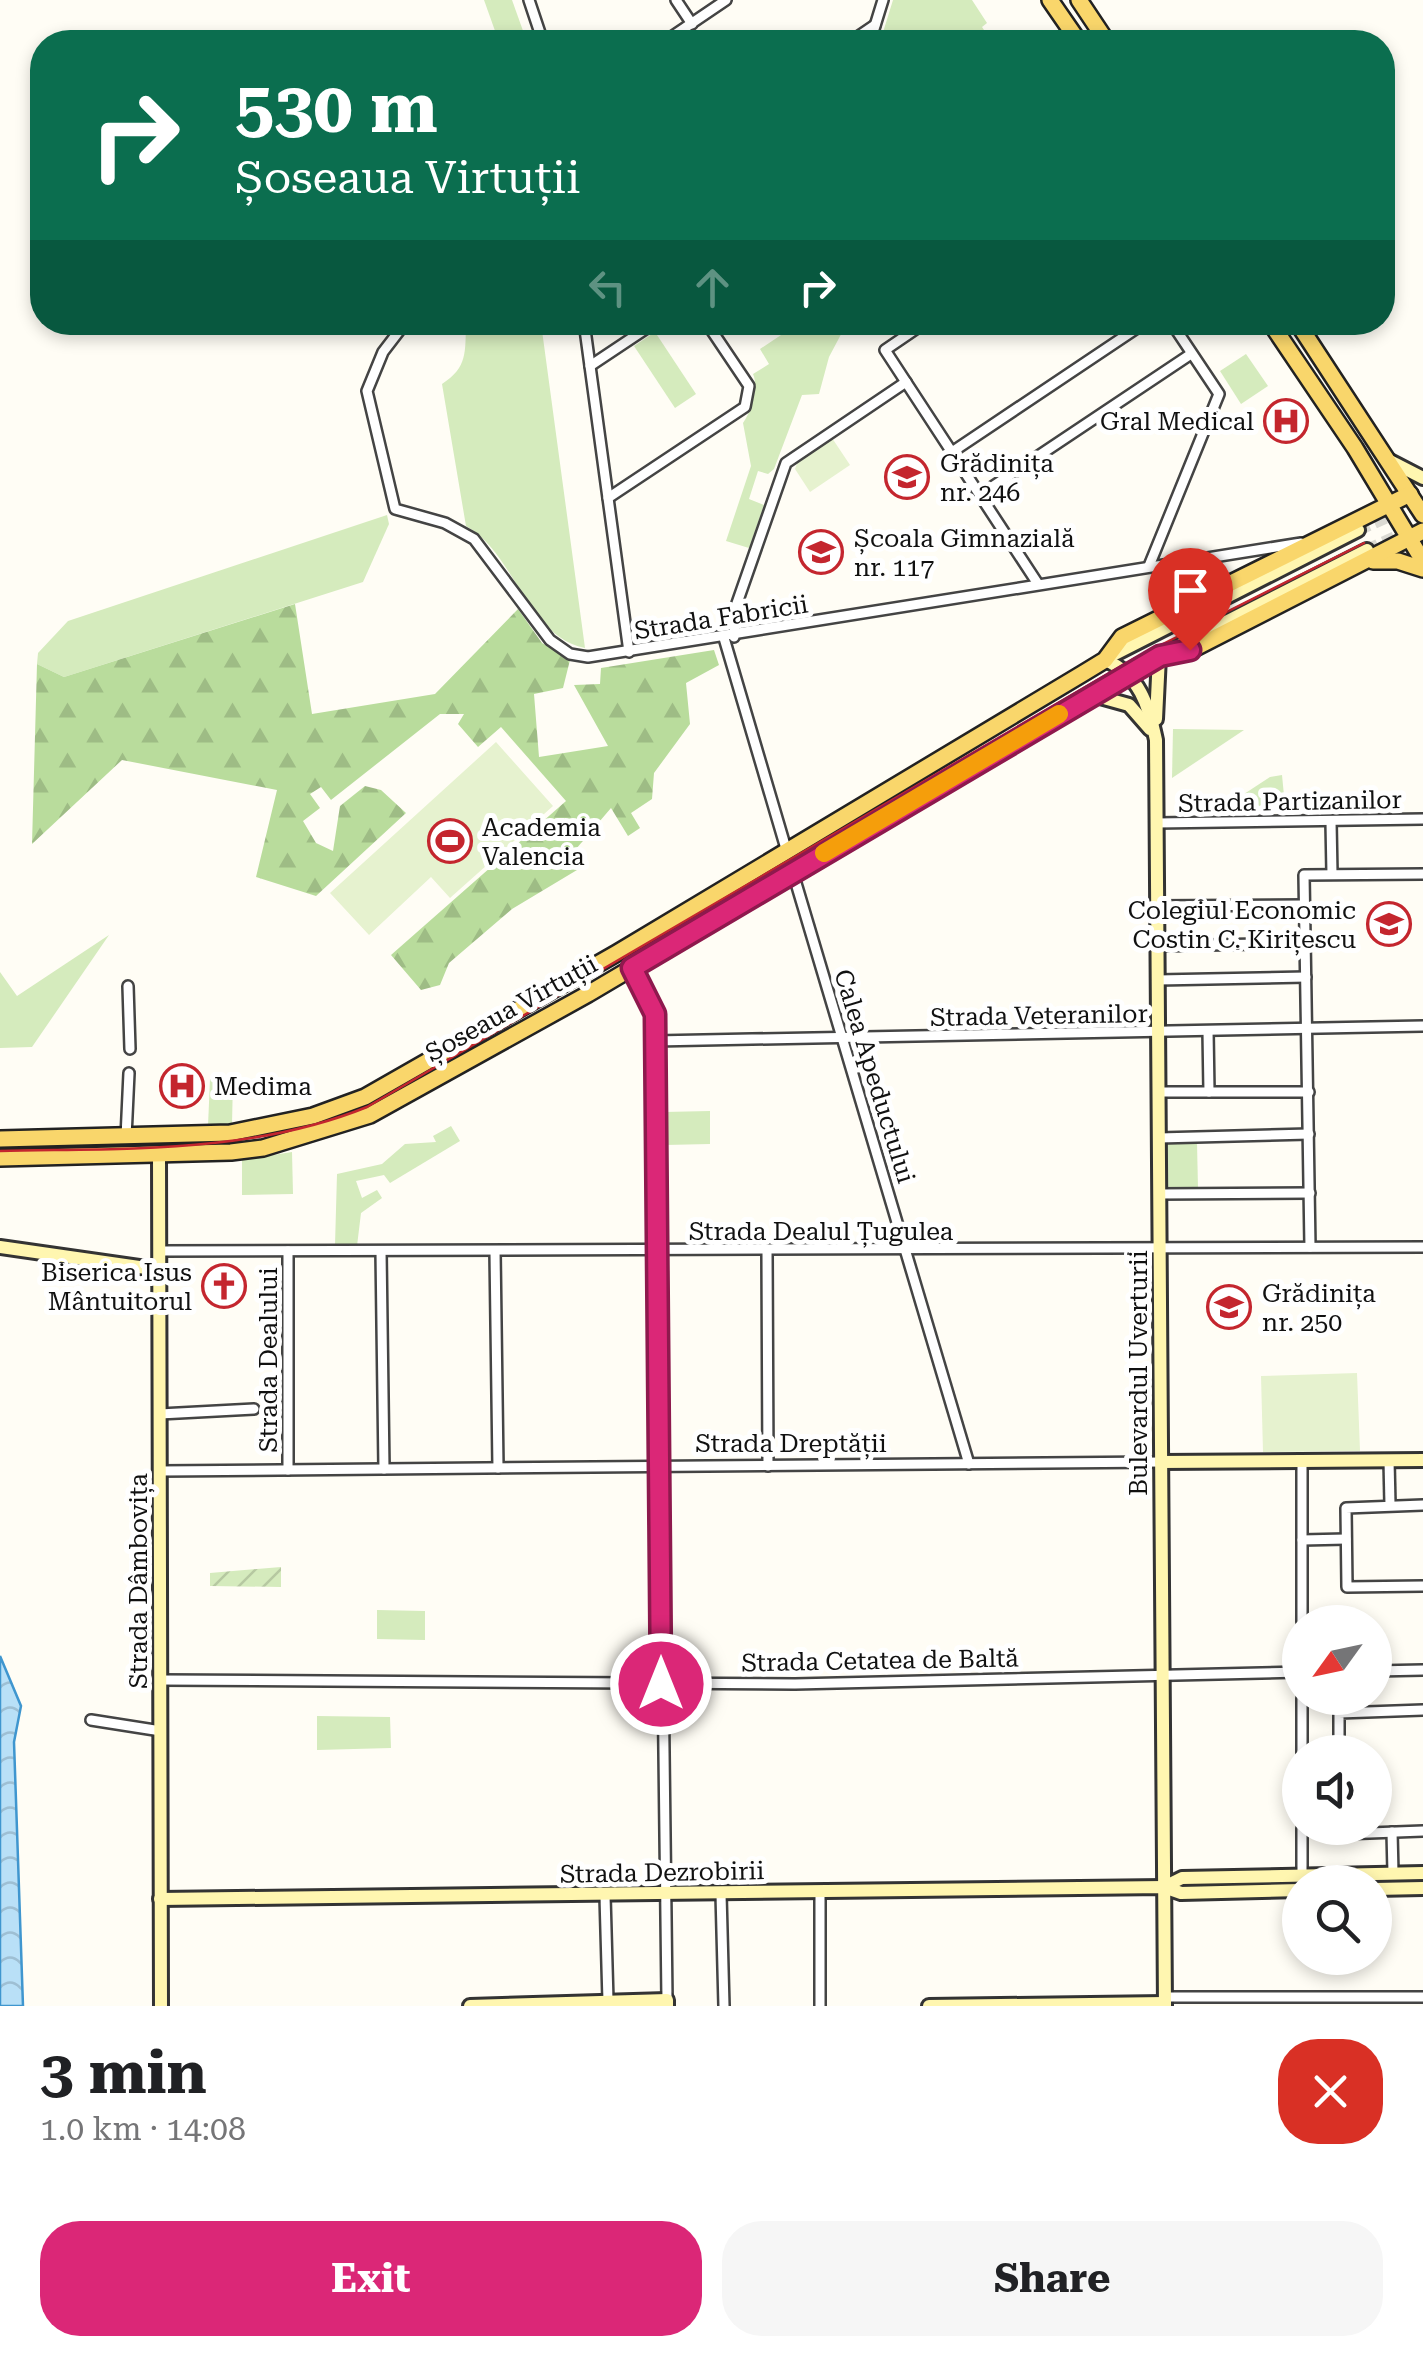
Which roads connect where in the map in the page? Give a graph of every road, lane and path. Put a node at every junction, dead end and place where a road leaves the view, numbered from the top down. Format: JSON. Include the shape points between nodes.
{"nodes":[{"id":1,"x":528,"y":0,"type":"edge"},
{"id":2,"x":676,"y":0,"type":"edge"},
{"id":3,"x":726,"y":0,"type":"edge"},
{"id":4,"x":883,"y":0,"type":"edge"},
{"id":5,"x":1050,"y":0,"type":"edge"},
{"id":6,"x":1079,"y":0,"type":"edge"},
{"id":7,"x":692,"y":24,"type":"junction"},
{"id":8,"x":875,"y":25,"type":"junction"},
{"id":9,"x":539,"y":30,"type":"edge"},
{"id":10,"x":683,"y":30,"type":"edge"},
{"id":11,"x":868,"y":30,"type":"edge"},
{"id":12,"x":874,"y":30,"type":"edge"},
{"id":13,"x":1071,"y":30,"type":"edge"},
{"id":14,"x":1099,"y":30,"type":"edge"},
{"id":15,"x":396,"y":335,"type":"edge"},
{"id":16,"x":586,"y":335,"type":"edge"},
{"id":17,"x":636,"y":335,"type":"edge"},
{"id":18,"x":715,"y":335,"type":"edge"},
{"id":19,"x":906,"y":335,"type":"edge"},
{"id":20,"x":1127,"y":335,"type":"edge"},
{"id":21,"x":1179,"y":335,"type":"edge"},
{"id":22,"x":1279,"y":335,"type":"edge"},
{"id":23,"x":1306,"y":335,"type":"edge"},
{"id":24,"x":1191,"y":354,"type":"junction"},
{"id":25,"x":590,"y":366,"type":"junction"},
{"id":26,"x":906,"y":382,"type":"junction"},
{"id":27,"x":952,"y":452,"type":"junction"},
{"id":28,"x":1388,"y":459,"type":"junction"},
{"id":29,"x":1366,"y":468,"type":"junction"},
{"id":30,"x":1423,"y":478,"type":"edge"},
{"id":31,"x":1417,"y":492,"type":"edge"},
{"id":32,"x":980,"y":495,"type":"junction"},
{"id":33,"x":608,"y":498,"type":"junction"},
{"id":34,"x":1388,"y":504,"type":"junction"},
{"id":35,"x":1423,"y":515,"type":"edge"},
{"id":36,"x":1359,"y":523,"type":"junction"},
{"id":37,"x":1416,"y":535,"type":"edge"},
{"id":38,"x":1310,"y":542,"type":"junction"},
{"id":39,"x":1366,"y":556,"type":"junction"},
{"id":40,"x":1423,"y":561,"type":"edge"},
{"id":41,"x":1149,"y":566,"type":"junction"},
{"id":42,"x":1423,"y":570,"type":"edge"},
{"id":43,"x":1038,"y":584,"type":"junction"},
{"id":44,"x":729,"y":638,"type":"junction"},
{"id":45,"x":629,"y":652,"type":"junction"},
{"id":46,"x":1160,"y":656,"type":"junction"},
{"id":47,"x":1105,"y":660,"type":"junction"},
{"id":48,"x":1130,"y":673,"type":"junction"},
{"id":49,"x":1093,"y":694,"type":"junction"},
{"id":50,"x":1156,"y":740,"type":"junction"},
{"id":51,"x":1423,"y":819,"type":"edge"},
{"id":52,"x":1331,"y":822,"type":"junction"},
{"id":53,"x":1157,"y":823,"type":"junction"},
{"id":54,"x":787,"y":852,"type":"junction"},
{"id":55,"x":793,"y":872,"type":"junction"},
{"id":56,"x":1332,"y":874,"type":"junction"},
{"id":57,"x":1423,"y":874,"type":"edge"},
{"id":58,"x":1158,"y":906,"type":"junction"},
{"id":59,"x":1304,"y":906,"type":"junction"},
{"id":60,"x":1305,"y":944,"type":"junction"},
{"id":61,"x":1158,"y":946,"type":"junction"},
{"id":62,"x":632,"y":968,"type":"junction"},
{"id":63,"x":1306,"y":977,"type":"junction"},
{"id":64,"x":1158,"y":980,"type":"junction"},
{"id":65,"x":128,"y":986,"type":"dead end"},
{"id":66,"x":1423,"y":1026,"type":"edge"},
{"id":67,"x":1307,"y":1028,"type":"junction"},
{"id":68,"x":1208,"y":1031,"type":"junction"},
{"id":69,"x":1158,"y":1033,"type":"junction"},
{"id":70,"x":843,"y":1038,"type":"junction"},
{"id":71,"x":655,"y":1040,"type":"junction"},
{"id":72,"x":130,"y":1050,"type":"dead end"},
{"id":73,"x":129,"y":1073,"type":"dead end"},
{"id":74,"x":1159,"y":1092,"type":"junction"},
{"id":75,"x":1209,"y":1092,"type":"junction"},
{"id":76,"x":1309,"y":1092,"type":"junction"},
{"id":77,"x":1309,"y":1134,"type":"junction"},
{"id":78,"x":126,"y":1137,"type":"junction"},
{"id":79,"x":1159,"y":1138,"type":"junction"},
{"id":80,"x":0,"y":1139,"type":"edge"},
{"id":81,"x":159,"y":1156,"type":"junction"},
{"id":82,"x":0,"y":1158,"type":"edge"},
{"id":83,"x":1310,"y":1193,"type":"junction"},
{"id":84,"x":1160,"y":1194,"type":"junction"},
{"id":85,"x":1310,"y":1247,"type":"junction"},
{"id":86,"x":1423,"y":1247,"type":"edge"},
{"id":87,"x":0,"y":1248,"type":"edge"},
{"id":88,"x":767,"y":1250,"type":"junction"},
{"id":89,"x":906,"y":1250,"type":"junction"},
{"id":90,"x":1160,"y":1250,"type":"junction"},
{"id":91,"x":160,"y":1251,"type":"junction"},
{"id":92,"x":288,"y":1251,"type":"junction"},
{"id":93,"x":381,"y":1251,"type":"junction"},
{"id":94,"x":495,"y":1251,"type":"junction"},
{"id":95,"x":656,"y":1251,"type":"junction"},
{"id":96,"x":160,"y":1270,"type":"junction"},
{"id":97,"x":254,"y":1408,"type":"dead end"},
{"id":98,"x":160,"y":1414,"type":"junction"},
{"id":99,"x":1389,"y":1460,"type":"junction"},
{"id":100,"x":1423,"y":1460,"type":"edge"},
{"id":101,"x":1302,"y":1461,"type":"junction"},
{"id":102,"x":1161,"y":1462,"type":"junction"},
{"id":103,"x":969,"y":1464,"type":"junction"},
{"id":104,"x":661,"y":1466,"type":"junction"},
{"id":105,"x":768,"y":1466,"type":"junction"},
{"id":106,"x":498,"y":1468,"type":"junction"},
{"id":107,"x":384,"y":1469,"type":"junction"},
{"id":108,"x":288,"y":1470,"type":"junction"},
{"id":109,"x":160,"y":1471,"type":"junction"},
{"id":110,"x":1423,"y":1505,"type":"edge"},
{"id":111,"x":1390,"y":1506,"type":"junction"},
{"id":112,"x":1346,"y":1538,"type":"junction"},
{"id":113,"x":1302,"y":1540,"type":"junction"},
{"id":114,"x":1423,"y":1586,"type":"edge"},
{"id":115,"x":1302,"y":1605,"type":"edge"},
{"id":116,"x":1423,"y":1670,"type":"edge"},
{"id":117,"x":1392,"y":1671,"type":"edge"},
{"id":118,"x":1282,"y":1672,"type":"edge"},
{"id":119,"x":1163,"y":1673,"type":"junction"},
{"id":120,"x":161,"y":1680,"type":"junction"},
{"id":121,"x":661,"y":1684,"type":"junction"},
{"id":122,"x":1423,"y":1710,"type":"edge"},
{"id":123,"x":91,"y":1720,"type":"dead end"},
{"id":124,"x":161,"y":1731,"type":"junction"},
{"id":125,"x":1339,"y":1735,"type":"edge"},
{"id":126,"x":1423,"y":1831,"type":"edge"},
{"id":127,"x":1392,"y":1832,"type":"joint"},
{"id":128,"x":1423,"y":1873,"type":"edge"},
{"id":129,"x":1393,"y":1874,"type":"joint"},
{"id":130,"x":1282,"y":1876,"type":"edge"},
{"id":131,"x":1164,"y":1888,"type":"junction"},
{"id":132,"x":1423,"y":1888,"type":"edge"},
{"id":133,"x":1392,"y":1889,"type":"edge"},
{"id":134,"x":1282,"y":1890,"type":"edge"},
{"id":135,"x":820,"y":1892,"type":"junction"},
{"id":136,"x":721,"y":1894,"type":"junction"},
{"id":137,"x":664,"y":1895,"type":"junction"},
{"id":138,"x":605,"y":1896,"type":"junction"},
{"id":139,"x":160,"y":1899,"type":"junction"},
{"id":140,"x":1423,"y":1997,"type":"edge"},
{"id":141,"x":1312,"y":2001,"type":"edge"},
{"id":142,"x":614,"y":2002,"type":"edge"},
{"id":143,"x":1165,"y":2002,"type":"edge"},
{"id":144,"x":667,"y":2003,"type":"edge"},
{"id":145,"x":1024,"y":2005,"type":"edge"},
{"id":146,"x":161,"y":2006,"type":"edge"},
{"id":147,"x":470,"y":2006,"type":"edge"},
{"id":148,"x":724,"y":2006,"type":"edge"},
{"id":149,"x":820,"y":2006,"type":"edge"},
{"id":150,"x":928,"y":2006,"type":"edge"}],
"edges":[{"from":1,"to":9,"type":"street"},
{"from":2,"to":7,"type":"street"},
{"from":3,"to":7,"type":"street"},
{"from":4,"to":8,"type":"street"},
{"from":5,"to":13,"type":"main road"},
{"from":6,"to":14,"type":"main road"},
{"from":7,"to":10,"type":"street"},
{"from":8,"to":11,"type":"street"},
{"from":8,"to":12,"type":"street"},
{"from":15,"to":45,"type":"street","name":"Strada Fabricii","via":[[367,394],[395,508],[474,539],[563,650],[588,657]]},
{"from":16,"to":25,"type":"street"},
{"from":17,"to":25,"type":"street"},
{"from":18,"to":33,"type":"street","via":[[748,386],[745,407]]},
{"from":19,"to":26,"type":"street","via":[[884,350]]},
{"from":20,"to":27,"type":"street"},
{"from":21,"to":24,"type":"street"},
{"from":22,"to":29,"type":"main road"},
{"from":23,"to":28,"type":"main road"},
{"from":24,"to":32,"type":"street"},
{"from":24,"to":41,"type":"street","via":[[1219,394]]},
{"from":25,"to":33,"type":"street"},
{"from":26,"to":27,"type":"street"},
{"from":26,"to":44,"type":"street","via":[[786,463]]},
{"from":27,"to":32,"type":"street"},
{"from":28,"to":30,"type":"street"},
{"from":28,"to":31,"type":"main road"},
{"from":29,"to":34,"type":"main road"},
{"from":29,"to":36,"type":"main road","via":[[1368,494]]},
{"from":31,"to":34,"type":"main road","name":"Șoseaua Virtuții"},
{"from":31,"to":35,"type":"main road"},
{"from":32,"to":43,"type":"street"},
{"from":33,"to":45,"type":"street"},
{"from":34,"to":36,"type":"main road","name":"Șoseaua Virtuții"},
{"from":34,"to":37,"type":"main road"},
{"from":36,"to":38,"type":"main road","name":"Șoseaua Virtuții"},
{"from":36,"to":47,"type":"street"},
{"from":37,"to":39,"type":"main road","name":"Șoseaua Virtuții"},
{"from":37,"to":40,"type":"main road"},
{"from":38,"to":41,"type":"street","name":"Strada Fabricii"},
{"from":38,"to":47,"type":"main road","name":"Șoseaua Virtuții","via":[[1122,637]]},
{"from":39,"to":42,"type":"main road"},
{"from":39,"to":46,"type":"street"},
{"from":39,"to":46,"type":"main road","name":"Șoseaua Virtuții","via":[[1190,650]]},
{"from":41,"to":43,"type":"street","name":"Strada Fabricii"},
{"from":43,"to":44,"type":"street","name":"Strada Fabricii"},
{"from":44,"to":45,"type":"street","name":"Strada Fabricii"},
{"from":44,"to":54,"type":"street"},
{"from":46,"to":48,"type":"main road","name":"Șoseaua Virtuții"},
{"from":46,"to":50,"type":"street"},
{"from":47,"to":48,"type":"street"},
{"from":47,"to":54,"type":"main road","name":"Șoseaua Virtuții"},
{"from":48,"to":49,"type":"main road","name":"Șoseaua Virtuții"},
{"from":48,"to":50,"type":"street","name":"Bulevardul Uverturii"},
{"from":49,"to":50,"type":"street","via":[[1129,705]]},
{"from":49,"to":55,"type":"main road","name":"Șoseaua Virtuții"},
{"from":50,"to":53,"type":"street","name":"Bulevardul Uverturii"},
{"from":51,"to":52,"type":"street","name":"Strada Partizanilor"},
{"from":52,"to":53,"type":"street","name":"Strada Partizanilor"},
{"from":52,"to":56,"type":"street"},
{"from":53,"to":58,"type":"street","name":"Bulevardul Uverturii"},
{"from":54,"to":78,"type":"main road","name":"Șoseaua Virtuții","via":[[365,1097],[256,1129]]},
{"from":55,"to":62,"type":"main road","name":"Șoseaua Virtuții"},
{"from":55,"to":70,"type":"street","name":"Calea Apeductului"},
{"from":56,"to":57,"type":"street"},
{"from":56,"to":59,"type":"street","via":[[1304,875]]},
{"from":58,"to":59,"type":"street"},
{"from":58,"to":61,"type":"street","name":"Bulevardul Uverturii"},
{"from":59,"to":60,"type":"street"},
{"from":60,"to":61,"type":"street"},
{"from":60,"to":63,"type":"street"},
{"from":61,"to":64,"type":"street","name":"Bulevardul Uverturii"},
{"from":62,"to":71,"type":"street","via":[[654,1005]]},
{"from":62,"to":81,"type":"main road","name":"Șoseaua Virtuții","via":[[370,1115],[264,1148]]},
{"from":63,"to":64,"type":"street"},
{"from":63,"to":67,"type":"street"},
{"from":64,"to":69,"type":"street","name":"Bulevardul Uverturii"},
{"from":65,"to":72,"type":"street"},
{"from":66,"to":67,"type":"street","name":"Strada Veteranilor"},
{"from":67,"to":68,"type":"street","name":"Strada Veteranilor"},
{"from":67,"to":76,"type":"street"},
{"from":68,"to":69,"type":"street","name":"Strada Veteranilor"},
{"from":68,"to":75,"type":"street"},
{"from":69,"to":70,"type":"street","name":"Strada Veteranilor"},
{"from":69,"to":74,"type":"street","name":"Bulevardul Uverturii"},
{"from":70,"to":71,"type":"street","name":"Strada Veteranilor"},
{"from":70,"to":89,"type":"street","name":"Calea Apeductului"},
{"from":71,"to":95,"type":"street"},
{"from":73,"to":78,"type":"street"},
{"from":74,"to":75,"type":"street"},
{"from":74,"to":79,"type":"street","name":"Bulevardul Uverturii"},
{"from":75,"to":76,"type":"street"},
{"from":76,"to":77,"type":"street"},
{"from":77,"to":79,"type":"street"},
{"from":77,"to":83,"type":"street"},
{"from":78,"to":80,"type":"main road","name":"Șoseaua Virtuții"},
{"from":79,"to":84,"type":"street","name":"Bulevardul Uverturii"},
{"from":81,"to":82,"type":"main road","name":"Șoseaua Virtuții"},
{"from":81,"to":91,"type":"street","name":"Strada Dâmbovița"},
{"from":83,"to":84,"type":"street"},
{"from":83,"to":85,"type":"street"},
{"from":84,"to":90,"type":"street","name":"Bulevardul Uverturii"},
{"from":85,"to":86,"type":"street","name":"Strada Dealul Țugulea"},
{"from":85,"to":90,"type":"street","name":"Strada Dealul Țugulea"},
{"from":87,"to":96,"type":"street"},
{"from":88,"to":89,"type":"street","name":"Strada Dealul Țugulea"},
{"from":88,"to":95,"type":"street","name":"Strada Dealul Țugulea"},
{"from":88,"to":105,"type":"street"},
{"from":89,"to":90,"type":"street","name":"Strada Dealul Țugulea"},
{"from":89,"to":103,"type":"street","name":"Calea Apeductului"},
{"from":90,"to":102,"type":"street","name":"Bulevardul Uverturii"},
{"from":91,"to":92,"type":"street","name":"Strada Dealul Țugulea"},
{"from":91,"to":96,"type":"street","name":"Strada Dâmbovița"},
{"from":92,"to":93,"type":"street","name":"Strada Dealul Țugulea"},
{"from":92,"to":108,"type":"street","name":"Strada Dealului"},
{"from":93,"to":94,"type":"street","name":"Strada Dealul Țugulea"},
{"from":93,"to":107,"type":"street"},
{"from":94,"to":95,"type":"street","name":"Strada Dealul Țugulea"},
{"from":94,"to":106,"type":"street"},
{"from":95,"to":104,"type":"street"},
{"from":96,"to":98,"type":"street","name":"Strada Dâmbovița"},
{"from":97,"to":98,"type":"street"},
{"from":98,"to":109,"type":"street","name":"Strada Dâmbovița"},
{"from":99,"to":100,"type":"street","name":"Strada Dreptății"},
{"from":99,"to":101,"type":"street","name":"Strada Dreptății"},
{"from":99,"to":111,"type":"street"},
{"from":101,"to":102,"type":"street","name":"Strada Dreptății"},
{"from":101,"to":113,"type":"street"},
{"from":102,"to":103,"type":"street","name":"Strada Dreptății"},
{"from":102,"to":119,"type":"street","name":"Bulevardul Uverturii"},
{"from":103,"to":105,"type":"street","name":"Strada Dreptății"},
{"from":104,"to":105,"type":"street","name":"Strada Dreptății"},
{"from":104,"to":106,"type":"street","name":"Strada Dreptății"},
{"from":104,"to":121,"type":"street"},
{"from":106,"to":107,"type":"street","name":"Strada Dreptății"},
{"from":107,"to":108,"type":"street","name":"Strada Dreptății"},
{"from":108,"to":109,"type":"street","name":"Strada Dreptății"},
{"from":109,"to":120,"type":"street","name":"Strada Dâmbovița"},
{"from":110,"to":111,"type":"street"},
{"from":111,"to":112,"type":"street","via":[[1348,1506]]},
{"from":112,"to":113,"type":"street"},
{"from":112,"to":114,"type":"street","via":[[1347,1587]]},
{"from":113,"to":115,"type":"street"},
{"from":116,"to":117,"type":"street"},
{"from":118,"to":119,"type":"street","name":"Strada Cetatea de Baltă"},
{"from":119,"to":121,"type":"street","name":"Strada Cetatea de Baltă"},
{"from":119,"to":131,"type":"street","name":"Bulevardul Uverturii"},
{"from":120,"to":121,"type":"street","name":"Strada Cetatea de Baltă"},
{"from":120,"to":124,"type":"street","name":"Strada Dâmbovița"},
{"from":121,"to":137,"type":"street"},
{"from":122,"to":125,"type":"street","via":[[1339,1713]]},
{"from":123,"to":124,"type":"street"},
{"from":124,"to":139,"type":"street","name":"Strada Dâmbovița"},
{"from":126,"to":127,"type":"street"},
{"from":127,"to":129,"type":"street"},
{"from":128,"to":129,"type":"street","name":"Strada Dezrobirii"},
{"from":130,"to":131,"type":"street","name":"Strada Dezrobirii","via":[[1182,1878]]},
{"from":131,"to":134,"type":"street","name":"Strada Dezrobirii"},
{"from":131,"to":135,"type":"street","name":"Strada Dezrobirii"},
{"from":131,"to":143,"type":"street","name":"Bulevardul Uverturii"},
{"from":132,"to":133,"type":"street"},
{"from":135,"to":136,"type":"street","name":"Strada Dezrobirii"},
{"from":135,"to":149,"type":"street"},
{"from":136,"to":137,"type":"street","name":"Strada Dezrobirii"},
{"from":136,"to":148,"type":"street"},
{"from":137,"to":138,"type":"street","name":"Strada Dezrobirii"},
{"from":137,"to":144,"type":"street"},
{"from":138,"to":139,"type":"street","name":"Strada Dezrobirii"},
{"from":138,"to":142,"type":"street"},
{"from":139,"to":146,"type":"street","name":"Strada Dâmbovița"},
{"from":140,"to":141,"type":"street"},
{"from":141,"to":143,"type":"street"},
{"from":142,"to":144,"type":"street"},
{"from":142,"to":147,"type":"street"},
{"from":143,"to":145,"type":"street"},
{"from":145,"to":150,"type":"street"}]}
